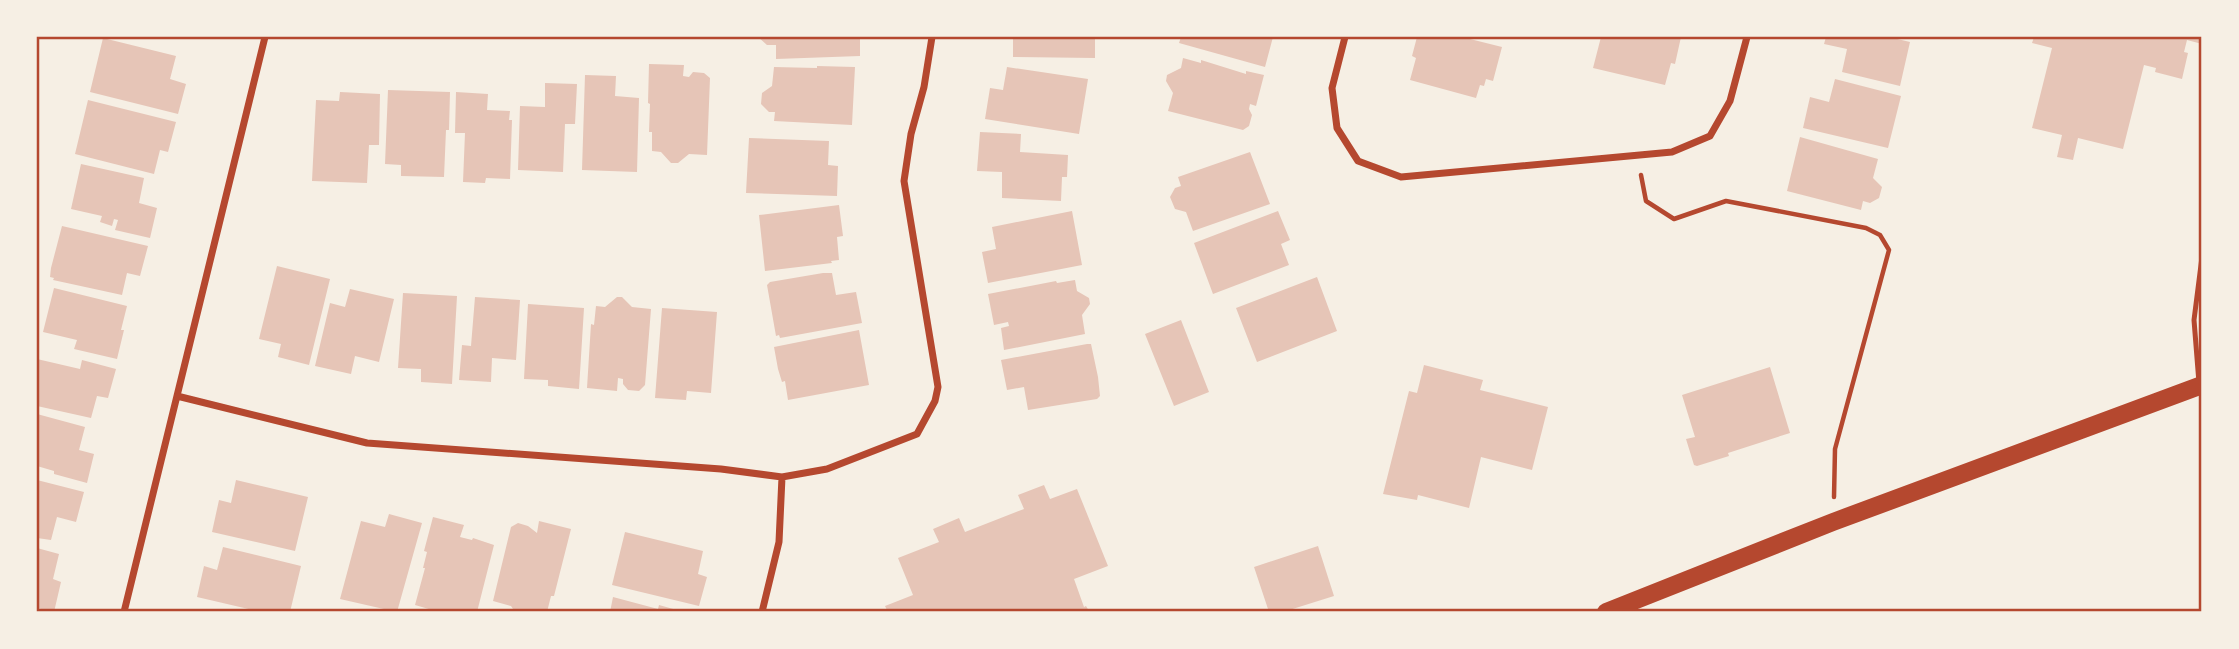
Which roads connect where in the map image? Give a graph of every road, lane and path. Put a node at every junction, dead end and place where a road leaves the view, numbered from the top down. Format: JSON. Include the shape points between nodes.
{"nodes":[{"id":1,"x":265,"y":37,"type":"edge"},
{"id":2,"x":932,"y":37,"type":"edge"},
{"id":3,"x":1345,"y":37,"type":"edge"},
{"id":4,"x":1747,"y":37,"type":"edge"},
{"id":5,"x":1636,"y":155,"type":"junction"},
{"id":6,"x":2202,"y":257,"type":"edge"},
{"id":7,"x":2201,"y":385,"type":"edge"},
{"id":8,"x":177,"y":397,"type":"junction"},
{"id":9,"x":782,"y":477,"type":"junction"},
{"id":10,"x":1833,"y":522,"type":"junction"},
{"id":11,"x":124,"y":612,"type":"edge"},
{"id":12,"x":762,"y":612,"type":"edge"},
{"id":13,"x":1606,"y":612,"type":"edge"}],
"edges":[{"from":1,"to":8,"type":"street"},
{"from":2,"to":9,"type":"street","via":[[904,181],[938,387],[935,401],[917,434],[827,469]]},
{"from":3,"to":5,"type":"street","via":[[1332,88],[1336,128],[1358,161],[1401,177]]},
{"from":4,"to":5,"type":"street","via":[[1730,101],[1710,136],[1672,152]]},
{"from":5,"to":10,"type":"path","via":[[1646,201],[1674,219],[1726,201],[1866,228],[1880,235],[1889,250],[1835,449]]},
{"from":6,"to":7,"type":"lane","via":[[2194,320]]},
{"from":7,"to":10,"type":"main road"},
{"from":8,"to":9,"type":"street","via":[[367,443]]},
{"from":8,"to":11,"type":"street"},
{"from":9,"to":12,"type":"street","via":[[779,542]]},
{"from":10,"to":13,"type":"main road"}]}
